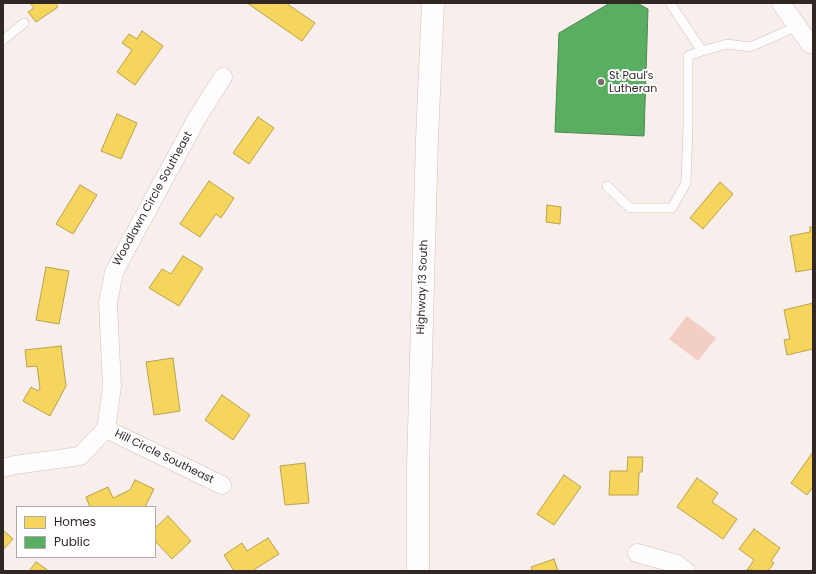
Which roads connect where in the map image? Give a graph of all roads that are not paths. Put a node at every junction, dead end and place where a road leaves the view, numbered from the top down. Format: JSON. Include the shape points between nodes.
{"nodes":[{"id":1,"x":433,"y":3,"type":"edge"},
{"id":2,"x":670,"y":3,"type":"edge"},
{"id":3,"x":781,"y":3,"type":"edge"},
{"id":4,"x":24,"y":23,"type":"dead end"},
{"id":5,"x":798,"y":26,"type":"junction"},
{"id":6,"x":3,"y":40,"type":"edge"},
{"id":7,"x":813,"y":44,"type":"edge"},
{"id":8,"x":702,"y":50,"type":"junction"},
{"id":9,"x":223,"y":77,"type":"dead end"},
{"id":10,"x":607,"y":186,"type":"dead end"},
{"id":11,"x":106,"y":429,"type":"junction"},
{"id":12,"x":3,"y":468,"type":"edge"},
{"id":13,"x":222,"y":485,"type":"dead end"},
{"id":14,"x":637,"y":553,"type":"dead end"},
{"id":15,"x":418,"y":571,"type":"edge"},
{"id":16,"x":686,"y":571,"type":"edge"}],
"edges":[{"from":1,"to":15,"type":"main road","name":"Highway 13 South","via":[[418,450]]},
{"from":2,"to":8,"type":"lane"},
{"from":3,"to":5,"type":"street"},
{"from":4,"to":6,"type":"lane"},
{"from":5,"to":7,"type":"street","via":[[810,44]]},
{"from":5,"to":8,"type":"lane","via":[[750,47],[727,44]]},
{"from":8,"to":10,"type":"lane","via":[[688,56],[686,183],[672,208],[630,208]]},
{"from":9,"to":11,"type":"street","name":"Woodlawn Circle Southeast","via":[[197,118],[114,272],[108,303],[112,387]]},
{"from":11,"to":12,"type":"street","via":[[80,456]]},
{"from":11,"to":13,"type":"street","name":"Hill Circle Southeast"},
{"from":14,"to":16,"type":"street","via":[[677,564]]}]}
